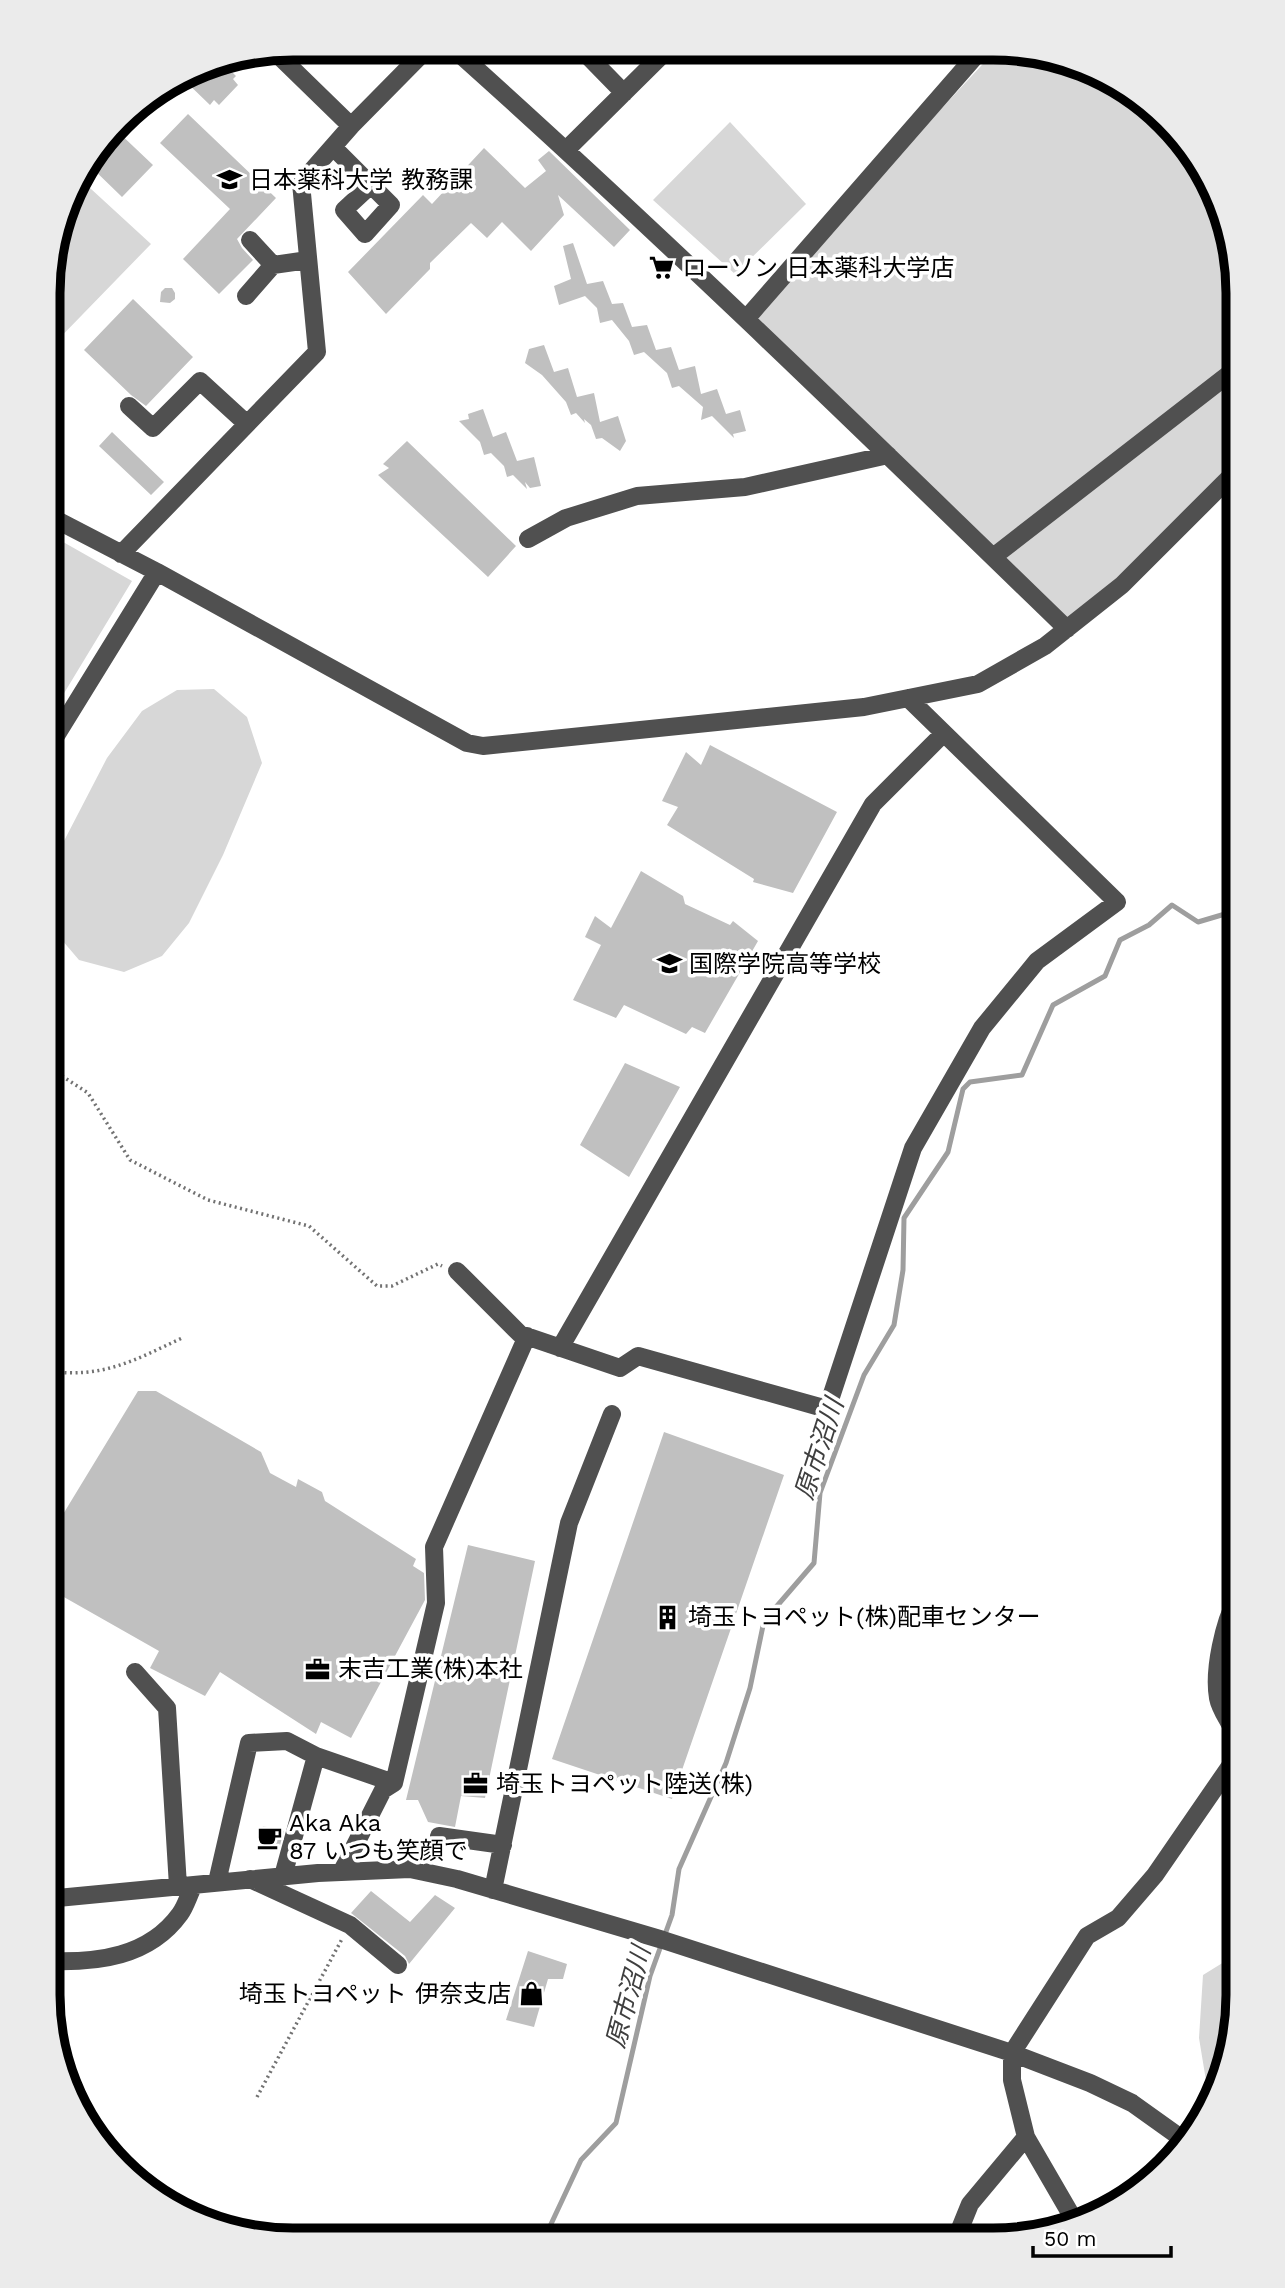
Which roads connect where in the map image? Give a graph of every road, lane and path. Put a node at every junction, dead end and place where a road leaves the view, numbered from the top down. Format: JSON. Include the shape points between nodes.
{"nodes":[{"id":1,"x":284,"y":60,"type":"edge"},
{"id":2,"x":416,"y":60,"type":"edge"},
{"id":3,"x":466,"y":60,"type":"edge"},
{"id":4,"x":592,"y":60,"type":"edge"},
{"id":5,"x":657,"y":60,"type":"edge"},
{"id":6,"x":971,"y":60,"type":"edge"},
{"id":7,"x":624,"y":93,"type":"junction"},
{"id":8,"x":351,"y":126,"type":"junction"},
{"id":9,"x":332,"y":147,"type":"junction"},
{"id":10,"x":566,"y":150,"type":"junction"},
{"id":11,"x":371,"y":185,"type":"dead end"},
{"id":12,"x":250,"y":240,"type":"dead end"},
{"id":13,"x":308,"y":260,"type":"junction"},
{"id":14,"x":273,"y":265,"type":"junction"},
{"id":15,"x":246,"y":296,"type":"dead end"},
{"id":16,"x":746,"y":319,"type":"junction"},
{"id":17,"x":1226,"y":376,"type":"edge"},
{"id":18,"x":129,"y":406,"type":"dead end"},
{"id":19,"x":247,"y":424,"type":"junction"},
{"id":20,"x":888,"y":455,"type":"junction"},
{"id":21,"x":1226,"y":480,"type":"edge"},
{"id":22,"x":60,"y":522,"type":"edge"},
{"id":23,"x":528,"y":540,"type":"dead end"},
{"id":24,"x":121,"y":554,"type":"junction"},
{"id":25,"x":993,"y":557,"type":"junction"},
{"id":26,"x":157,"y":572,"type":"junction"},
{"id":27,"x":1067,"y":629,"type":"junction"},
{"id":28,"x":908,"y":698,"type":"junction"},
{"id":29,"x":60,"y":729,"type":"edge"},
{"id":30,"x":944,"y":733,"type":"junction"},
{"id":31,"x":60,"y":1075,"type":"edge"},
{"id":32,"x":457,"y":1271,"type":"joint"},
{"id":33,"x":527,"y":1336,"type":"junction"},
{"id":34,"x":182,"y":1338,"type":"dead end"},
{"id":35,"x":560,"y":1348,"type":"junction"},
{"id":36,"x":60,"y":1373,"type":"edge"},
{"id":37,"x":612,"y":1414,"type":"dead end"},
{"id":38,"x":1225,"y":1627,"type":"edge"},
{"id":39,"x":135,"y":1672,"type":"dead end"},
{"id":40,"x":1225,"y":1713,"type":"edge"},
{"id":41,"x":316,"y":1756,"type":"junction"},
{"id":42,"x":1225,"y":1773,"type":"edge"},
{"id":43,"x":394,"y":1783,"type":"junction"},
{"id":44,"x":439,"y":1836,"type":"dead end"},
{"id":45,"x":503,"y":1845,"type":"junction"},
{"id":46,"x":342,"y":1871,"type":"junction"},
{"id":47,"x":283,"y":1876,"type":"junction"},
{"id":48,"x":250,"y":1879,"type":"junction"},
{"id":49,"x":217,"y":1882,"type":"junction"},
{"id":50,"x":186,"y":1885,"type":"junction"},
{"id":51,"x":493,"y":1890,"type":"junction"},
{"id":52,"x":60,"y":1898,"type":"edge"},
{"id":53,"x":350,"y":1925,"type":"junction"},
{"id":54,"x":60,"y":1960,"type":"edge"},
{"id":55,"x":398,"y":1965,"type":"dead end"},
{"id":56,"x":1012,"y":2053,"type":"junction"},
{"id":57,"x":257,"y":2097,"type":"dead end"},
{"id":58,"x":1178,"y":2136,"type":"edge"},
{"id":59,"x":1026,"y":2137,"type":"junction"},
{"id":60,"x":1071,"y":2214,"type":"edge"},
{"id":61,"x":960,"y":2228,"type":"edge"}],
"edges":[{"from":1,"to":8,"type":"street"},
{"from":2,"to":8,"type":"street"},
{"from":3,"to":10,"type":"street"},
{"from":4,"to":7,"type":"street"},
{"from":5,"to":7,"type":"street"},
{"from":6,"to":16,"type":"street"},
{"from":7,"to":10,"type":"street"},
{"from":8,"to":9,"type":"street"},
{"from":9,"to":11,"type":"street"},
{"from":9,"to":13,"type":"street","via":[[301,183]]},
{"from":10,"to":16,"type":"street"},
{"from":12,"to":14,"type":"street"},
{"from":13,"to":14,"type":"street"},
{"from":13,"to":19,"type":"street","via":[[317,352]]},
{"from":14,"to":15,"type":"street"},
{"from":16,"to":20,"type":"street"},
{"from":17,"to":25,"type":"street"},
{"from":18,"to":19,"type":"street","via":[[153,428],[200,381]]},
{"from":19,"to":24,"type":"street"},
{"from":20,"to":23,"type":"street","via":[[745,487],[636,496],[566,518]]},
{"from":20,"to":25,"type":"street"},
{"from":21,"to":27,"type":"street","via":[[1122,585]]},
{"from":22,"to":24,"type":"street"},
{"from":24,"to":26,"type":"street"},
{"from":25,"to":27,"type":"street"},
{"from":26,"to":28,"type":"street","via":[[467,743],[483,746],[864,707]]},
{"from":26,"to":29,"type":"street"},
{"from":27,"to":28,"type":"street","via":[[978,684]]},
{"from":28,"to":30,"type":"street"},
{"from":30,"to":35,"type":"street","via":[[873,804]]},
{"from":30,"to":35,"type":"street","via":[[1116,902],[1037,961],[982,1028],[913,1148],[827,1409],[638,1356],[620,1368]]},
{"from":31,"to":32,"type":"path","via":[[88,1093],[130,1160],[208,1200],[309,1226],[377,1286],[392,1286],[438,1264]]},
{"from":32,"to":33,"type":"street"},
{"from":33,"to":35,"type":"street"},
{"from":33,"to":43,"type":"street","via":[[434,1547],[436,1602]]},
{"from":34,"to":36,"type":"path","via":[[102,1372]]},
{"from":37,"to":45,"type":"street","via":[[569,1523]]},
{"from":38,"to":40,"type":"street","via":[[1219,1651],[1218,1699]]},
{"from":39,"to":50,"type":"street","via":[[167,1708]]},
{"from":41,"to":43,"type":"street"},
{"from":41,"to":47,"type":"street"},
{"from":41,"to":49,"type":"street","via":[[287,1741],[249,1743]]},
{"from":42,"to":56,"type":"street","via":[[1155,1875],[1118,1918],[1087,1936]]},
{"from":43,"to":46,"type":"street","via":[[383,1790]]},
{"from":44,"to":45,"type":"street"},
{"from":45,"to":51,"type":"street"},
{"from":46,"to":47,"type":"street"},
{"from":46,"to":51,"type":"street","via":[[410,1869]]},
{"from":47,"to":48,"type":"street"},
{"from":48,"to":49,"type":"street"},
{"from":48,"to":53,"type":"street"},
{"from":49,"to":50,"type":"street"},
{"from":50,"to":52,"type":"street"},
{"from":50,"to":54,"type":"street","via":[[180,1913],[160,1936],[135,1951],[116,1958]]},
{"from":51,"to":56,"type":"street"},
{"from":53,"to":55,"type":"street"},
{"from":53,"to":57,"type":"path"},
{"from":56,"to":58,"type":"street","via":[[1132,2103]]},
{"from":56,"to":59,"type":"street","via":[[1012,2080]]},
{"from":59,"to":60,"type":"street"},
{"from":59,"to":61,"type":"street","via":[[970,2204]]}]}
